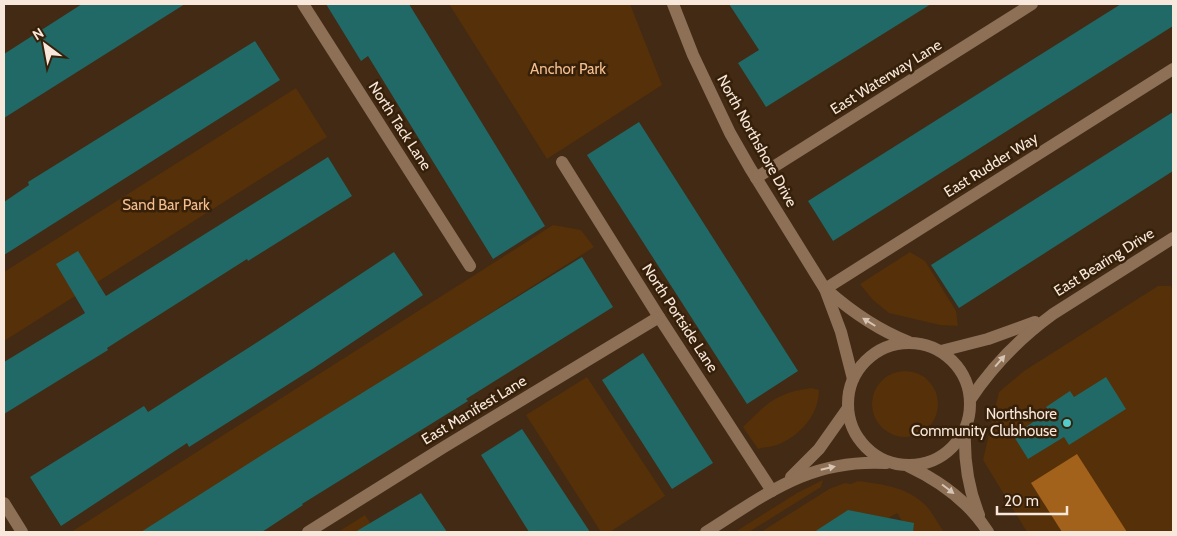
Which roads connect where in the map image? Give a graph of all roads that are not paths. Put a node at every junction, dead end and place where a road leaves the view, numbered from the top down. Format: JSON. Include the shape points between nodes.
{"nodes":[{"id":1,"x":303,"y":4,"type":"edge"},
{"id":2,"x":673,"y":4,"type":"edge"},
{"id":3,"x":1032,"y":4,"type":"edge"},
{"id":4,"x":1173,"y":69,"type":"edge"},
{"id":5,"x":562,"y":162,"type":"dead end"},
{"id":6,"x":756,"y":178,"type":"junction"},
{"id":7,"x":1173,"y":238,"type":"edge"},
{"id":8,"x":470,"y":266,"type":"dead end"},
{"id":9,"x":825,"y":288,"type":"junction"},
{"id":10,"x":1053,"y":314,"type":"junction"},
{"id":11,"x":659,"y":317,"type":"junction"},
{"id":12,"x":912,"y":343,"type":"junction"},
{"id":13,"x":940,"y":351,"type":"junction"},
{"id":14,"x":853,"y":380,"type":"junction"},
{"id":15,"x":970,"y":400,"type":"junction"},
{"id":16,"x":848,"y":408,"type":"junction"},
{"id":17,"x":965,"y":429,"type":"junction"},
{"id":18,"x":892,"y":463,"type":"junction"},
{"id":19,"x":906,"y":465,"type":"junction"},
{"id":20,"x":777,"y":487,"type":"junction"},
{"id":21,"x":4,"y":502,"type":"edge"},
{"id":22,"x":985,"y":528,"type":"edge"},
{"id":23,"x":22,"y":532,"type":"edge"},
{"id":24,"x":308,"y":532,"type":"edge"},
{"id":25,"x":706,"y":532,"type":"edge"}],
"edges":[{"from":1,"to":8,"type":"street","name":"North Tack Lane"},
{"from":2,"to":6,"type":"street","name":"North Northshore Drive","via":[[711,94]]},
{"from":3,"to":6,"type":"street","name":"East Waterway Lane"},
{"from":4,"to":9,"type":"street","name":"East Rudder Way"},
{"from":5,"to":11,"type":"street","name":"North Portside Lane"},
{"from":6,"to":9,"type":"street","name":"North Northshore Drive"},
{"from":7,"to":10,"type":"street","name":"East Bearing Drive"},
{"from":12,"to":9,"type":"street","one_way":true,"via":[[860,317]]},
{"from":9,"to":14,"type":"street"},
{"from":10,"to":13,"type":"street","via":[[988,339]]},
{"from":15,"to":10,"type":"street","one_way":true,"via":[[1000,359]]},
{"from":11,"to":20,"type":"street","name":"North Portside Lane"},
{"from":11,"to":24,"type":"street","name":"East Manifest Lane"},
{"from":12,"to":13,"type":"street"},
{"from":12,"to":14,"type":"street","via":[[884,348],[866,362]]},
{"from":13,"to":15,"type":"street","via":[[962,372]]},
{"from":14,"to":16,"type":"street"},
{"from":15,"to":17,"type":"street"},
{"from":16,"to":18,"type":"street","via":[[851,423],[866,448]]},
{"from":16,"to":20,"type":"street","via":[[819,449]]},
{"from":17,"to":19,"type":"street","via":[[958,442],[935,460]]},
{"from":17,"to":22,"type":"street","via":[[966,466],[975,504]]},
{"from":18,"to":19,"type":"street"},
{"from":20,"to":18,"type":"street","one_way":true,"via":[[799,476],[834,466]]},
{"from":19,"to":22,"type":"street","one_way":true,"via":[[939,482],[969,508]]},
{"from":20,"to":25,"type":"street"},
{"from":21,"to":23,"type":"street"}]}
